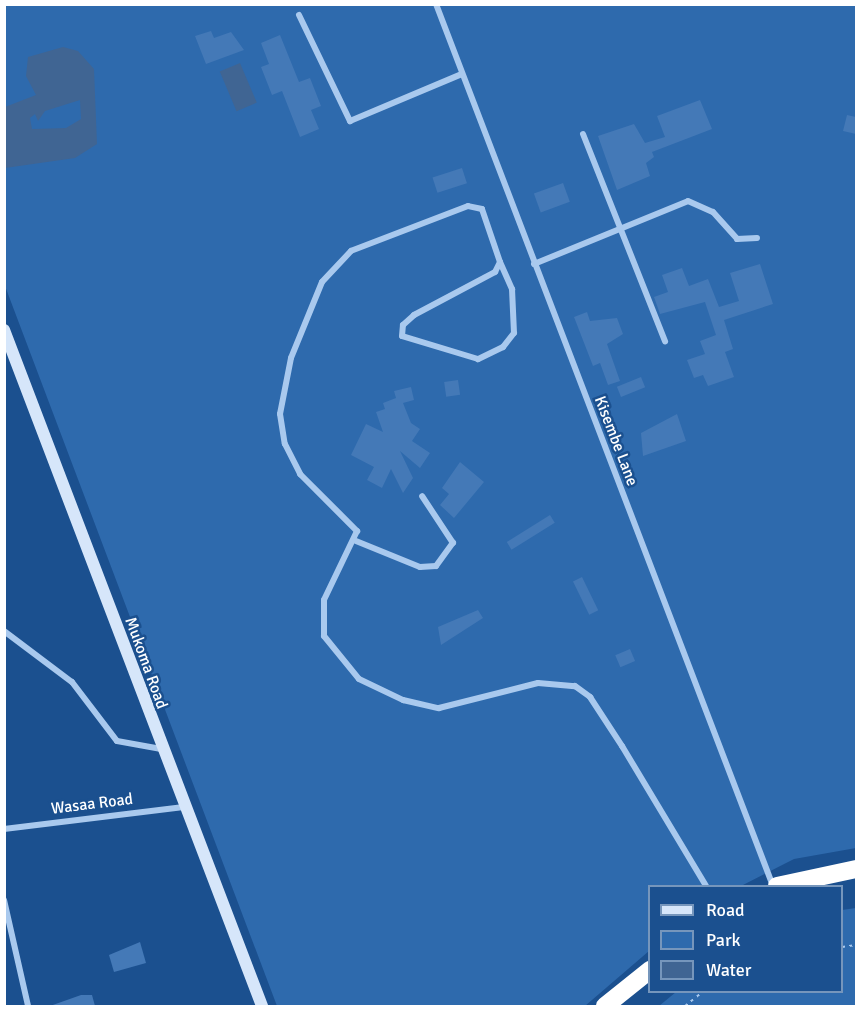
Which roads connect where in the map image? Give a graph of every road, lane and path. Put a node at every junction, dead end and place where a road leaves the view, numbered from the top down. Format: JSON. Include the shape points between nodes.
{"nodes":[{"id":1,"x":436,"y":4,"type":"edge"},
{"id":2,"x":299,"y":15,"type":"dead end"},
{"id":3,"x":462,"y":74,"type":"junction"},
{"id":4,"x":583,"y":134,"type":"dead end"},
{"id":5,"x":620,"y":228,"type":"junction"},
{"id":6,"x":757,"y":238,"type":"dead end"},
{"id":7,"x":500,"y":262,"type":"junction"},
{"id":8,"x":534,"y":264,"type":"junction"},
{"id":9,"x":4,"y":330,"type":"edge"},
{"id":10,"x":665,"y":341,"type":"dead end"},
{"id":11,"x":422,"y":496,"type":"dead end"},
{"id":12,"x":356,"y":541,"type":"junction"},
{"id":13,"x":4,"y":631,"type":"edge"},
{"id":14,"x":161,"y":749,"type":"junction"},
{"id":15,"x":182,"y":807,"type":"junction"},
{"id":16,"x":4,"y":829,"type":"edge"},
{"id":17,"x":856,"y":869,"type":"edge"},
{"id":18,"x":705,"y":885,"type":"edge"},
{"id":19,"x":775,"y":885,"type":"edge"},
{"id":20,"x":780,"y":885,"type":"edge"},
{"id":21,"x":4,"y":900,"type":"edge"},
{"id":22,"x":648,"y":972,"type":"edge"},
{"id":23,"x":701,"y":993,"type":"edge"},
{"id":24,"x":28,"y":1006,"type":"edge"},
{"id":25,"x":262,"y":1006,"type":"edge"},
{"id":26,"x":605,"y":1006,"type":"edge"},
{"id":27,"x":685,"y":1006,"type":"edge"}],
"edges":[{"from":1,"to":3,"type":"street","name":"Kisembe Lane"},
{"from":2,"to":3,"type":"street","via":[[350,121]]},
{"from":3,"to":8,"type":"street","name":"Kisembe Lane"},
{"from":4,"to":5,"type":"street"},
{"from":5,"to":6,"type":"street","via":[[688,201],[713,212],[737,239]]},
{"from":5,"to":8,"type":"street"},
{"from":5,"to":10,"type":"street"},
{"from":7,"to":7,"type":"street","via":[[480,283],[414,315],[402,325],[402,336],[478,359],[503,347],[514,333],[515,305]]},
{"from":7,"to":12,"type":"street","via":[[488,218],[482,209],[468,206],[351,252],[322,282],[291,358],[280,414],[285,444],[300,474],[354,523]]},
{"from":8,"to":19,"type":"street","name":"Kisembe Lane"},
{"from":9,"to":14,"type":"street","name":"Mukoma Road"},
{"from":11,"to":12,"type":"street","via":[[453,543],[436,566],[420,567]]},
{"from":12,"to":18,"type":"street","via":[[324,600],[321,620],[339,662],[359,679],[403,700],[439,708],[538,683],[575,686],[590,698],[622,746]]},
{"from":13,"to":14,"type":"street","via":[[72,682],[117,741]]},
{"from":14,"to":15,"type":"street","name":"Mukoma Road"},
{"from":15,"to":16,"type":"street","name":"Wasaa Road"},
{"from":15,"to":25,"type":"street","name":"Mukoma Road"},
{"from":17,"to":20,"type":"highway"},
{"from":21,"to":24,"type":"street"},
{"from":22,"to":26,"type":"highway"},
{"from":23,"to":27,"type":"path"}]}
